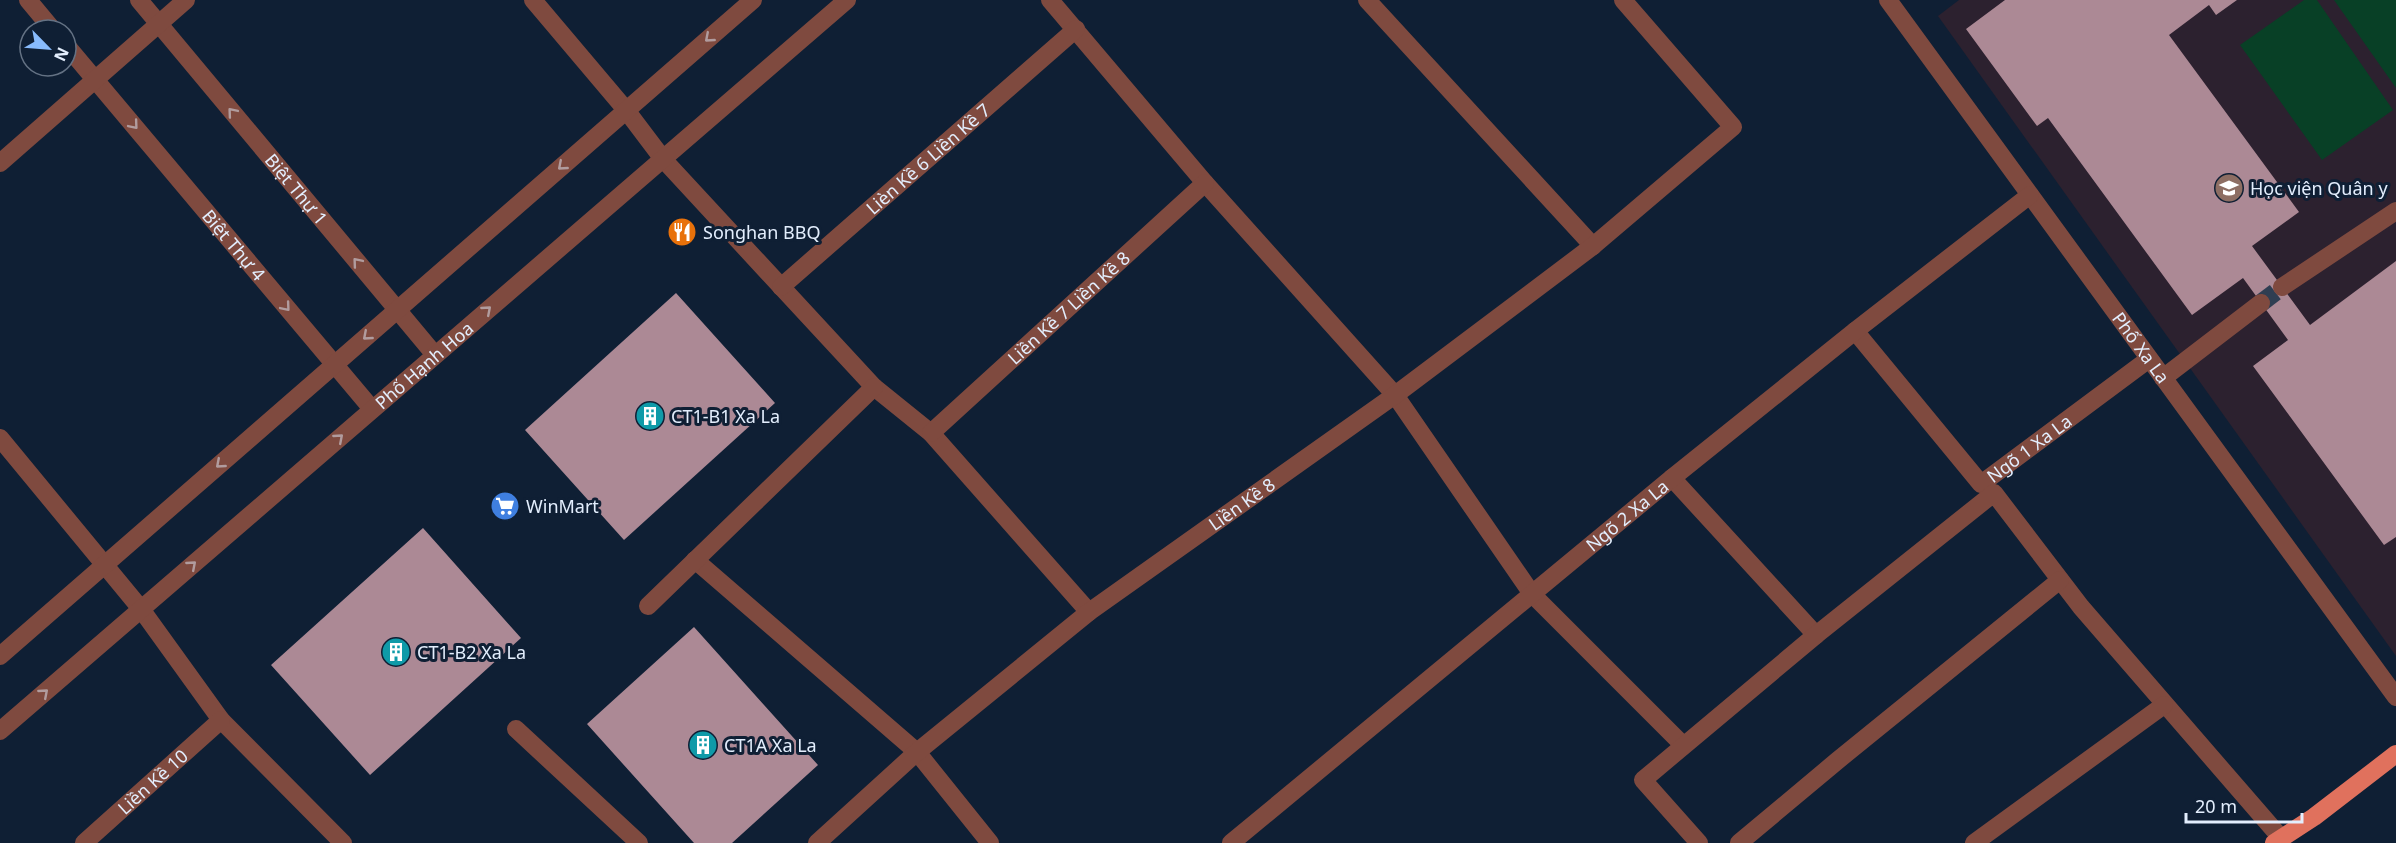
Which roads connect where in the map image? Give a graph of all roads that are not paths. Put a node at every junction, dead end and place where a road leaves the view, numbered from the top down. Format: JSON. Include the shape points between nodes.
{"nodes":[{"id":1,"x":28,"y":0,"type":"edge"},
{"id":2,"x":139,"y":0,"type":"edge"},
{"id":3,"x":186,"y":0,"type":"edge"},
{"id":4,"x":533,"y":0,"type":"edge"},
{"id":5,"x":753,"y":0,"type":"edge"},
{"id":6,"x":847,"y":0,"type":"edge"},
{"id":7,"x":1050,"y":0,"type":"edge"},
{"id":8,"x":1367,"y":0,"type":"edge"},
{"id":9,"x":1623,"y":0,"type":"edge"},
{"id":10,"x":1888,"y":0,"type":"edge"},
{"id":11,"x":43,"y":18,"type":"edge"},
{"id":12,"x":159,"y":24,"type":"junction"},
{"id":13,"x":1076,"y":29,"type":"junction"},
{"id":14,"x":78,"y":59,"type":"edge"},
{"id":15,"x":96,"y":81,"type":"junction"},
{"id":16,"x":626,"y":110,"type":"junction"},
{"id":17,"x":663,"y":159,"type":"junction"},
{"id":18,"x":0,"y":163,"type":"edge"},
{"id":19,"x":1205,"y":183,"type":"junction"},
{"id":20,"x":2030,"y":195,"type":"junction"},
{"id":21,"x":2396,"y":211,"type":"edge"},
{"id":22,"x":1593,"y":246,"type":"junction"},
{"id":23,"x":781,"y":287,"type":"junction"},
{"id":24,"x":2282,"y":287,"type":"tunnel mouth"},
{"id":25,"x":2261,"y":303,"type":"tunnel mouth"},
{"id":26,"x":398,"y":310,"type":"junction"},
{"id":27,"x":1855,"y":331,"type":"junction"},
{"id":28,"x":435,"y":355,"type":"junction"},
{"id":29,"x":2149,"y":359,"type":"junction"},
{"id":30,"x":335,"y":364,"type":"junction"},
{"id":31,"x":2163,"y":378,"type":"junction"},
{"id":32,"x":874,"y":387,"type":"junction"},
{"id":33,"x":1395,"y":395,"type":"junction"},
{"id":34,"x":372,"y":409,"type":"junction"},
{"id":35,"x":931,"y":433,"type":"junction"},
{"id":36,"x":0,"y":438,"type":"edge"},
{"id":37,"x":1672,"y":478,"type":"junction"},
{"id":38,"x":695,"y":560,"type":"junction"},
{"id":39,"x":105,"y":564,"type":"junction"},
{"id":40,"x":2060,"y":580,"type":"junction"},
{"id":41,"x":1532,"y":594,"type":"junction"},
{"id":42,"x":648,"y":606,"type":"dead end"},
{"id":43,"x":141,"y":609,"type":"junction"},
{"id":44,"x":1089,"y":612,"type":"junction"},
{"id":45,"x":1816,"y":635,"type":"junction"},
{"id":46,"x":0,"y":656,"type":"edge"},
{"id":47,"x":2396,"y":697,"type":"edge"},
{"id":48,"x":2164,"y":705,"type":"junction"},
{"id":49,"x":221,"y":720,"type":"junction"},
{"id":50,"x":516,"y":729,"type":"dead end"},
{"id":51,"x":0,"y":731,"type":"edge"},
{"id":52,"x":1683,"y":745,"type":"junction"},
{"id":53,"x":917,"y":752,"type":"junction"},
{"id":54,"x":2396,"y":754,"type":"edge"},
{"id":55,"x":2278,"y":841,"type":"edge"},
{"id":56,"x":84,"y":843,"type":"edge"},
{"id":57,"x":343,"y":843,"type":"edge"},
{"id":58,"x":639,"y":843,"type":"edge"},
{"id":59,"x":817,"y":843,"type":"edge"},
{"id":60,"x":990,"y":843,"type":"edge"},
{"id":61,"x":1231,"y":843,"type":"edge"},
{"id":62,"x":1699,"y":843,"type":"edge"},
{"id":63,"x":1739,"y":843,"type":"edge"},
{"id":64,"x":1974,"y":843,"type":"edge"}],
"edges":[{"from":1,"to":11,"type":"street"},
{"from":2,"to":12,"type":"street","name":"Biệt Thự 1"},
{"from":3,"to":12,"type":"street"},
{"from":4,"to":16,"type":"street"},
{"from":5,"to":16,"type":"street","one_way":true},
{"from":6,"to":17,"type":"street","name":"Phố Hạnh Hoa"},
{"from":7,"to":13,"type":"street"},
{"from":8,"to":22,"type":"street"},
{"from":9,"to":22,"type":"street","name":"Liền Kề 8","via":[[1733,127]]},
{"from":10,"to":20,"type":"street","name":"Phố Xa La"},
{"from":12,"to":15,"type":"street"},
{"from":26,"to":12,"type":"street","name":"Biệt Thự 1","one_way":true},
{"from":13,"to":19,"type":"street"},
{"from":13,"to":23,"type":"street","name":"Lièn Kề 6 Liền Kề 7"},
{"from":14,"to":15,"type":"street","name":"Biệt Thự 4"},
{"from":15,"to":18,"type":"street"},
{"from":15,"to":30,"type":"street","name":"Biệt Thự 4","one_way":true},
{"from":16,"to":17,"type":"street"},
{"from":16,"to":26,"type":"street","one_way":true},
{"from":17,"to":23,"type":"street"},
{"from":28,"to":17,"type":"street","name":"Phố Hạnh Hoa","one_way":true},
{"from":19,"to":33,"type":"street"},
{"from":19,"to":35,"type":"street","name":"Liền Kề 7 Liền Kề 8"},
{"from":20,"to":27,"type":"street","name":"Ngõ 2 Xa La"},
{"from":20,"to":29,"type":"street","name":"Phố Xa La"},
{"from":21,"to":24,"type":"street"},
{"from":22,"to":33,"type":"street","name":"Liền Kề 8"},
{"from":23,"to":32,"type":"street"},
{"from":25,"to":31,"type":"street"},
{"from":26,"to":28,"type":"street","name":"Biệt Thự 1"},
{"from":26,"to":30,"type":"street","one_way":true},
{"from":27,"to":29,"type":"street","name":"Ngõ 1 Xa La","via":[[1982,484]]},
{"from":27,"to":37,"type":"street","name":"Ngõ 2 Xa La"},
{"from":28,"to":34,"type":"street","name":"Phố Hạnh Hoa"},
{"from":29,"to":31,"type":"street","name":"Phố Xa La"},
{"from":30,"to":34,"type":"street","name":"Biệt Thự 4"},
{"from":30,"to":39,"type":"street","one_way":true},
{"from":31,"to":47,"type":"street","name":"Phố Xa La"},
{"from":32,"to":35,"type":"street"},
{"from":32,"to":38,"type":"street"},
{"from":33,"to":41,"type":"street"},
{"from":33,"to":44,"type":"street","name":"Liền Kề 8"},
{"from":43,"to":34,"type":"street","name":"Phố Hạnh Hoa","one_way":true},
{"from":35,"to":44,"type":"street"},
{"from":36,"to":39,"type":"street"},
{"from":37,"to":41,"type":"street","name":"Ngõ 2 Xa La"},
{"from":37,"to":45,"type":"street"},
{"from":38,"to":42,"type":"street"},
{"from":38,"to":53,"type":"street"},
{"from":39,"to":43,"type":"street"},
{"from":39,"to":46,"type":"street"},
{"from":40,"to":45,"type":"street","via":[[1994,493]]},
{"from":40,"to":48,"type":"street"},
{"from":40,"to":63,"type":"street"},
{"from":41,"to":52,"type":"street"},
{"from":41,"to":61,"type":"street","name":"Ngõ 2 Xa La"},
{"from":43,"to":49,"type":"street"},
{"from":51,"to":43,"type":"street","name":"Phố Hạnh Hoa","one_way":true},
{"from":44,"to":53,"type":"street","name":"Liền Kề 8"},
{"from":45,"to":52,"type":"street"},
{"from":48,"to":55,"type":"street"},
{"from":48,"to":64,"type":"street"},
{"from":49,"to":56,"type":"street","name":"Liền Kề 10"},
{"from":49,"to":57,"type":"street"},
{"from":50,"to":58,"type":"street"},
{"from":52,"to":62,"type":"street","via":[[1643,780]]},
{"from":53,"to":59,"type":"street","name":"Liền Kề 8"},
{"from":53,"to":60,"type":"street"},
{"from":54,"to":55,"type":"main road"}]}
